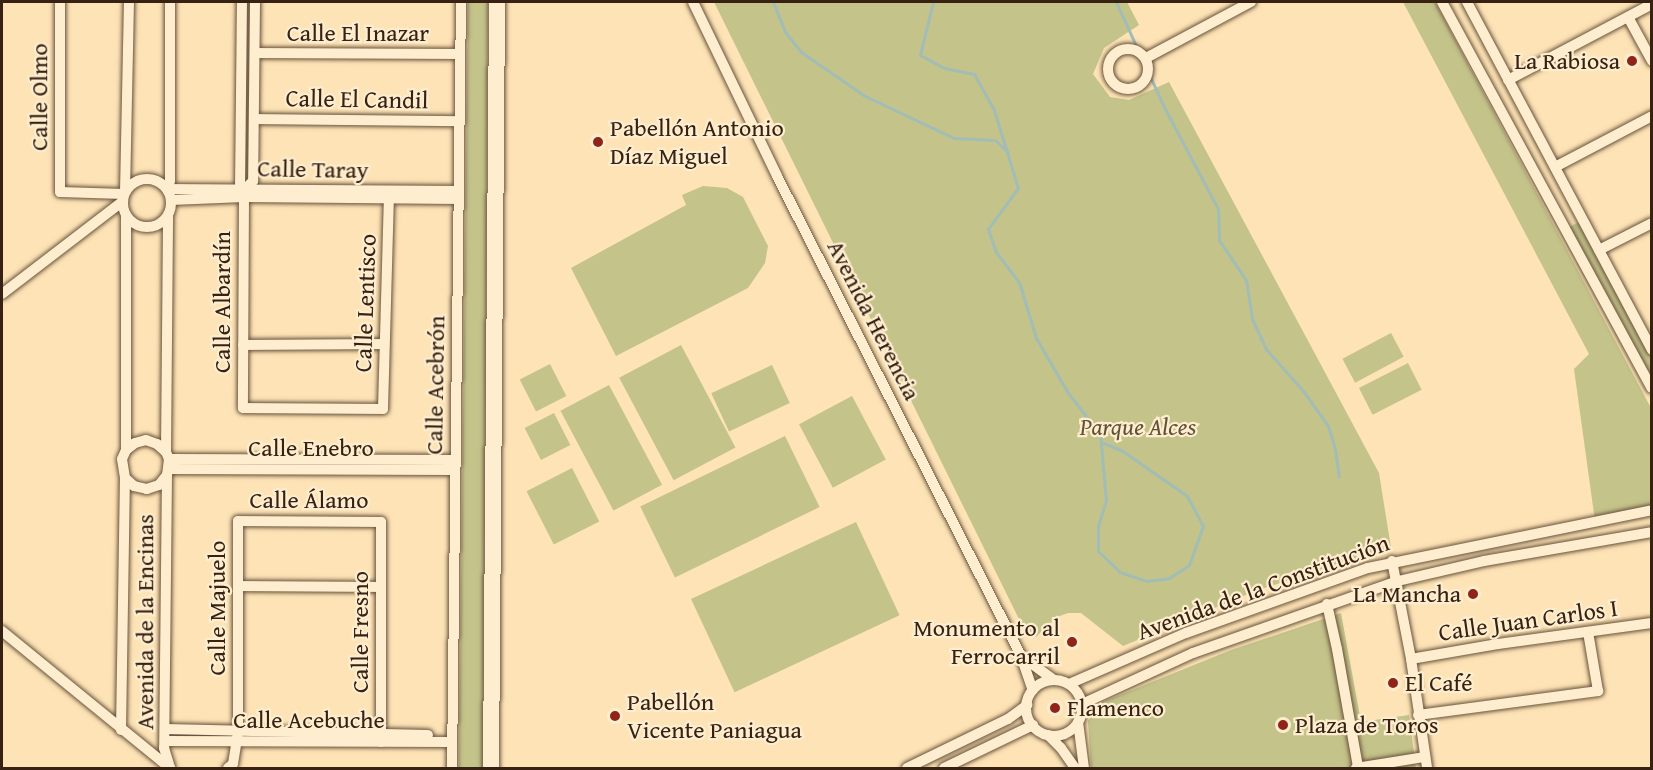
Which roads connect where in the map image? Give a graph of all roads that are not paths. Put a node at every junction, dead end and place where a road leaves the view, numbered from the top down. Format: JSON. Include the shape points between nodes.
{"nodes":[{"id":1,"x":60,"y":2,"type":"edge"},
{"id":2,"x":129,"y":2,"type":"edge"},
{"id":3,"x":170,"y":2,"type":"edge"},
{"id":4,"x":242,"y":2,"type":"edge"},
{"id":5,"x":255,"y":2,"type":"edge"},
{"id":6,"x":461,"y":2,"type":"edge"},
{"id":7,"x":497,"y":2,"type":"edge"},
{"id":8,"x":693,"y":2,"type":"edge"},
{"id":9,"x":1251,"y":2,"type":"edge"},
{"id":10,"x":1442,"y":2,"type":"edge"},
{"id":11,"x":1467,"y":2,"type":"edge"},
{"id":12,"x":1652,"y":4,"type":"edge"},
{"id":13,"x":1628,"y":17,"type":"junction"},
{"id":14,"x":255,"y":53,"type":"junction"},
{"id":15,"x":460,"y":54,"type":"junction"},
{"id":16,"x":1146,"y":58,"type":"dead end"},
{"id":17,"x":1652,"y":61,"type":"edge"},
{"id":18,"x":1508,"y":80,"type":"junction"},
{"id":19,"x":1652,"y":116,"type":"edge"},
{"id":20,"x":254,"y":119,"type":"junction"},
{"id":21,"x":460,"y":121,"type":"junction"},
{"id":22,"x":1555,"y":167,"type":"junction"},
{"id":23,"x":168,"y":192,"type":"junction"},
{"id":24,"x":243,"y":192,"type":"junction"},
{"id":25,"x":459,"y":195,"type":"junction"},
{"id":26,"x":124,"y":196,"type":"junction"},
{"id":27,"x":389,"y":199,"type":"junction"},
{"id":28,"x":126,"y":215,"type":"junction"},
{"id":29,"x":168,"y":216,"type":"junction"},
{"id":30,"x":1583,"y":220,"type":"junction"},
{"id":31,"x":1652,"y":223,"type":"edge"},
{"id":32,"x":1565,"y":229,"type":"junction"},
{"id":33,"x":1599,"y":250,"type":"junction"},
{"id":34,"x":2,"y":294,"type":"edge"},
{"id":35,"x":1648,"y":336,"type":"edge"},
{"id":36,"x":384,"y":344,"type":"junction"},
{"id":37,"x":243,"y":345,"type":"junction"},
{"id":38,"x":1652,"y":350,"type":"edge"},
{"id":39,"x":1652,"y":388,"type":"edge"},
{"id":40,"x":243,"y":408,"type":"joint"},
{"id":41,"x":126,"y":450,"type":"junction"},
{"id":42,"x":167,"y":464,"type":"junction"},
{"id":43,"x":455,"y":465,"type":"junction"},
{"id":44,"x":125,"y":478,"type":"junction"},
{"id":45,"x":1652,"y":510,"type":"edge"},
{"id":46,"x":238,"y":521,"type":"joint"},
{"id":47,"x":381,"y":522,"type":"joint"},
{"id":48,"x":1652,"y":532,"type":"edge"},
{"id":49,"x":1392,"y":561,"type":"junction"},
{"id":50,"x":1398,"y":581,"type":"junction"},
{"id":51,"x":238,"y":586,"type":"junction"},
{"id":52,"x":381,"y":587,"type":"junction"},
{"id":53,"x":1327,"y":604,"type":"junction"},
{"id":54,"x":1652,"y":623,"type":"edge"},
{"id":55,"x":2,"y":631,"type":"edge"},
{"id":56,"x":1588,"y":632,"type":"junction"},
{"id":57,"x":1021,"y":656,"type":"junction"},
{"id":58,"x":1411,"y":659,"type":"junction"},
{"id":59,"x":1054,"y":680,"type":"junction"},
{"id":60,"x":1069,"y":684,"type":"junction"},
{"id":61,"x":1033,"y":690,"type":"junction"},
{"id":62,"x":1082,"y":704,"type":"junction"},
{"id":63,"x":1027,"y":705,"type":"junction"},
{"id":64,"x":1418,"y":715,"type":"junction"},
{"id":65,"x":1078,"y":722,"type":"junction"},
{"id":66,"x":1033,"y":725,"type":"junction"},
{"id":67,"x":165,"y":729,"type":"junction"},
{"id":68,"x":121,"y":730,"type":"junction"},
{"id":69,"x":1048,"y":735,"type":"junction"},
{"id":70,"x":237,"y":736,"type":"junction"},
{"id":71,"x":381,"y":738,"type":"junction"},
{"id":72,"x":452,"y":738,"type":"junction"},
{"id":73,"x":165,"y":741,"type":"junction"},
{"id":74,"x":1425,"y":757,"type":"junction"},
{"id":75,"x":170,"y":768,"type":"edge"},
{"id":76,"x":228,"y":768,"type":"edge"},
{"id":77,"x":452,"y":768,"type":"edge"},
{"id":78,"x":491,"y":768,"type":"edge"},
{"id":79,"x":907,"y":768,"type":"edge"},
{"id":80,"x":944,"y":768,"type":"edge"},
{"id":81,"x":1075,"y":768,"type":"edge"},
{"id":82,"x":1084,"y":768,"type":"edge"},
{"id":83,"x":1357,"y":768,"type":"edge"},
{"id":84,"x":1427,"y":768,"type":"edge"}],
"edges":[{"from":1,"to":26,"type":"street","name":"Calle Olmo","via":[[60,192]]},
{"from":2,"to":26,"type":"street"},
{"from":3,"to":23,"type":"street"},
{"from":4,"to":24,"type":"street","name":"Calle Albardín"},
{"from":5,"to":14,"type":"street"},
{"from":6,"to":15,"type":"street","name":"Calle Acebrón"},
{"from":7,"to":78,"type":"main road"},
{"from":8,"to":57,"type":"street","name":"Avenida Herencia"},
{"from":9,"to":16,"type":"street"},
{"from":10,"to":32,"type":"street"},
{"from":11,"to":18,"type":"street"},
{"from":12,"to":13,"type":"street"},
{"from":13,"to":17,"type":"street"},
{"from":13,"to":18,"type":"street"},
{"from":14,"to":15,"type":"street","name":"Calle El Inazar"},
{"from":14,"to":20,"type":"street"},
{"from":15,"to":21,"type":"street","name":"Calle Acebrón"},
{"from":18,"to":22,"type":"street"},
{"from":19,"to":22,"type":"street"},
{"from":20,"to":21,"type":"street","name":"Calle El Candil"},
{"from":20,"to":24,"type":"street","via":[[253,181]]},
{"from":21,"to":25,"type":"street","name":"Calle Acebrón"},
{"from":22,"to":30,"type":"street"},
{"from":23,"to":24,"type":"street","name":"Calle Taray"},
{"from":23,"to":26,"type":"street","via":[[150,179],[130,185]]},
{"from":23,"to":29,"type":"street"},
{"from":24,"to":25,"type":"street","name":"Calle Taray"},
{"from":24,"to":27,"type":"street","name":"Calle Taray"},
{"from":24,"to":37,"type":"street","name":"Calle Albardín"},
{"from":25,"to":27,"type":"street","name":"Calle Taray"},
{"from":25,"to":43,"type":"street","name":"Calle Acebrón"},
{"from":26,"to":28,"type":"street"},
{"from":26,"to":34,"type":"street"},
{"from":27,"to":36,"type":"street","name":"Calle Lentisco"},
{"from":28,"to":29,"type":"street","via":[[147,228],[159,225]]},
{"from":28,"to":41,"type":"street"},
{"from":29,"to":42,"type":"street","name":"Avenida de la Encinas"},
{"from":30,"to":32,"type":"street"},
{"from":30,"to":33,"type":"street"},
{"from":31,"to":33,"type":"street"},
{"from":32,"to":39,"type":"street"},
{"from":33,"to":35,"type":"street"},
{"from":35,"to":38,"type":"street"},
{"from":36,"to":37,"type":"street"},
{"from":36,"to":40,"type":"street","name":"Calle Lentisco","via":[[383,409]]},
{"from":37,"to":40,"type":"street","name":"Calle Albardín"},
{"from":41,"to":42,"type":"street","via":[[146,440],[157,444]]},
{"from":41,"to":44,"type":"street","via":[[122,459]]},
{"from":42,"to":43,"type":"street","name":"Calle Enebro"},
{"from":42,"to":44,"type":"street","via":[[159,485],[147,489],[134,486]]},
{"from":42,"to":67,"type":"street","name":"Avenida de la Encinas"},
{"from":43,"to":72,"type":"street","name":"Calle Acebrón"},
{"from":44,"to":68,"type":"street","name":"Avenida de la Encinas"},
{"from":45,"to":49,"type":"street","name":"Avenida de la Constitución"},
{"from":46,"to":47,"type":"street","name":"Calle Álamo"},
{"from":46,"to":51,"type":"street","name":"Calle Majuelo"},
{"from":47,"to":52,"type":"street","name":"Calle Fresno"},
{"from":48,"to":50,"type":"street","name":"Avenida de la Constitución","via":[[1484,561]]},
{"from":49,"to":50,"type":"street"},
{"from":49,"to":60,"type":"street","name":"Avenida de la Constitución","via":[[1186,633]]},
{"from":50,"to":53,"type":"street","name":"Avenida de la Constitución"},
{"from":50,"to":58,"type":"street"},
{"from":51,"to":52,"type":"street"},
{"from":51,"to":70,"type":"street","name":"Calle Majuelo"},
{"from":52,"to":71,"type":"street","name":"Calle Fresno"},
{"from":53,"to":62,"type":"street","name":"Avenida de la Constitución","via":[[1193,653]]},
{"from":53,"to":83,"type":"street"},
{"from":54,"to":56,"type":"street","name":"Calle Juan Carlos I"},
{"from":55,"to":68,"type":"street"},
{"from":56,"to":58,"type":"street","name":"Calle Juan Carlos I"},
{"from":56,"to":64,"type":"street","via":[[1598,691]]},
{"from":57,"to":59,"type":"street","name":"Avenida Herencia"},
{"from":57,"to":61,"type":"street","name":"Avenida Herencia"},
{"from":58,"to":64,"type":"street"},
{"from":59,"to":60,"type":"street","name":"Avenida Herencia"},
{"from":59,"to":61,"type":"street"},
{"from":60,"to":62,"type":"street"},
{"from":61,"to":63,"type":"street"},
{"from":62,"to":65,"type":"street"},
{"from":63,"to":66,"type":"street"},
{"from":63,"to":79,"type":"street","via":[[1008,719]]},
{"from":64,"to":74,"type":"street"},
{"from":65,"to":69,"type":"street","via":[[1065,733]]},
{"from":65,"to":82,"type":"street"},
{"from":66,"to":69,"type":"street"},
{"from":66,"to":80,"type":"street"},
{"from":67,"to":70,"type":"street","name":"Calle Acebuche"},
{"from":67,"to":73,"type":"street","name":"Avenida de la Encinas"},
{"from":68,"to":75,"type":"street"},
{"from":69,"to":81,"type":"street"},
{"from":70,"to":71,"type":"street","name":"Calle Acebuche"},
{"from":70,"to":73,"type":"street","name":"Calle Acebuche"},
{"from":70,"to":76,"type":"street","name":"Calle Majuelo","via":[[233,764]]},
{"from":71,"to":72,"type":"street","name":"Calle Acebuche"},
{"from":72,"to":77,"type":"street","name":"Calle Acebrón"},
{"from":73,"to":75,"type":"street","name":"Avenida de la Encinas"},
{"from":74,"to":83,"type":"street"},
{"from":74,"to":84,"type":"street"}]}
